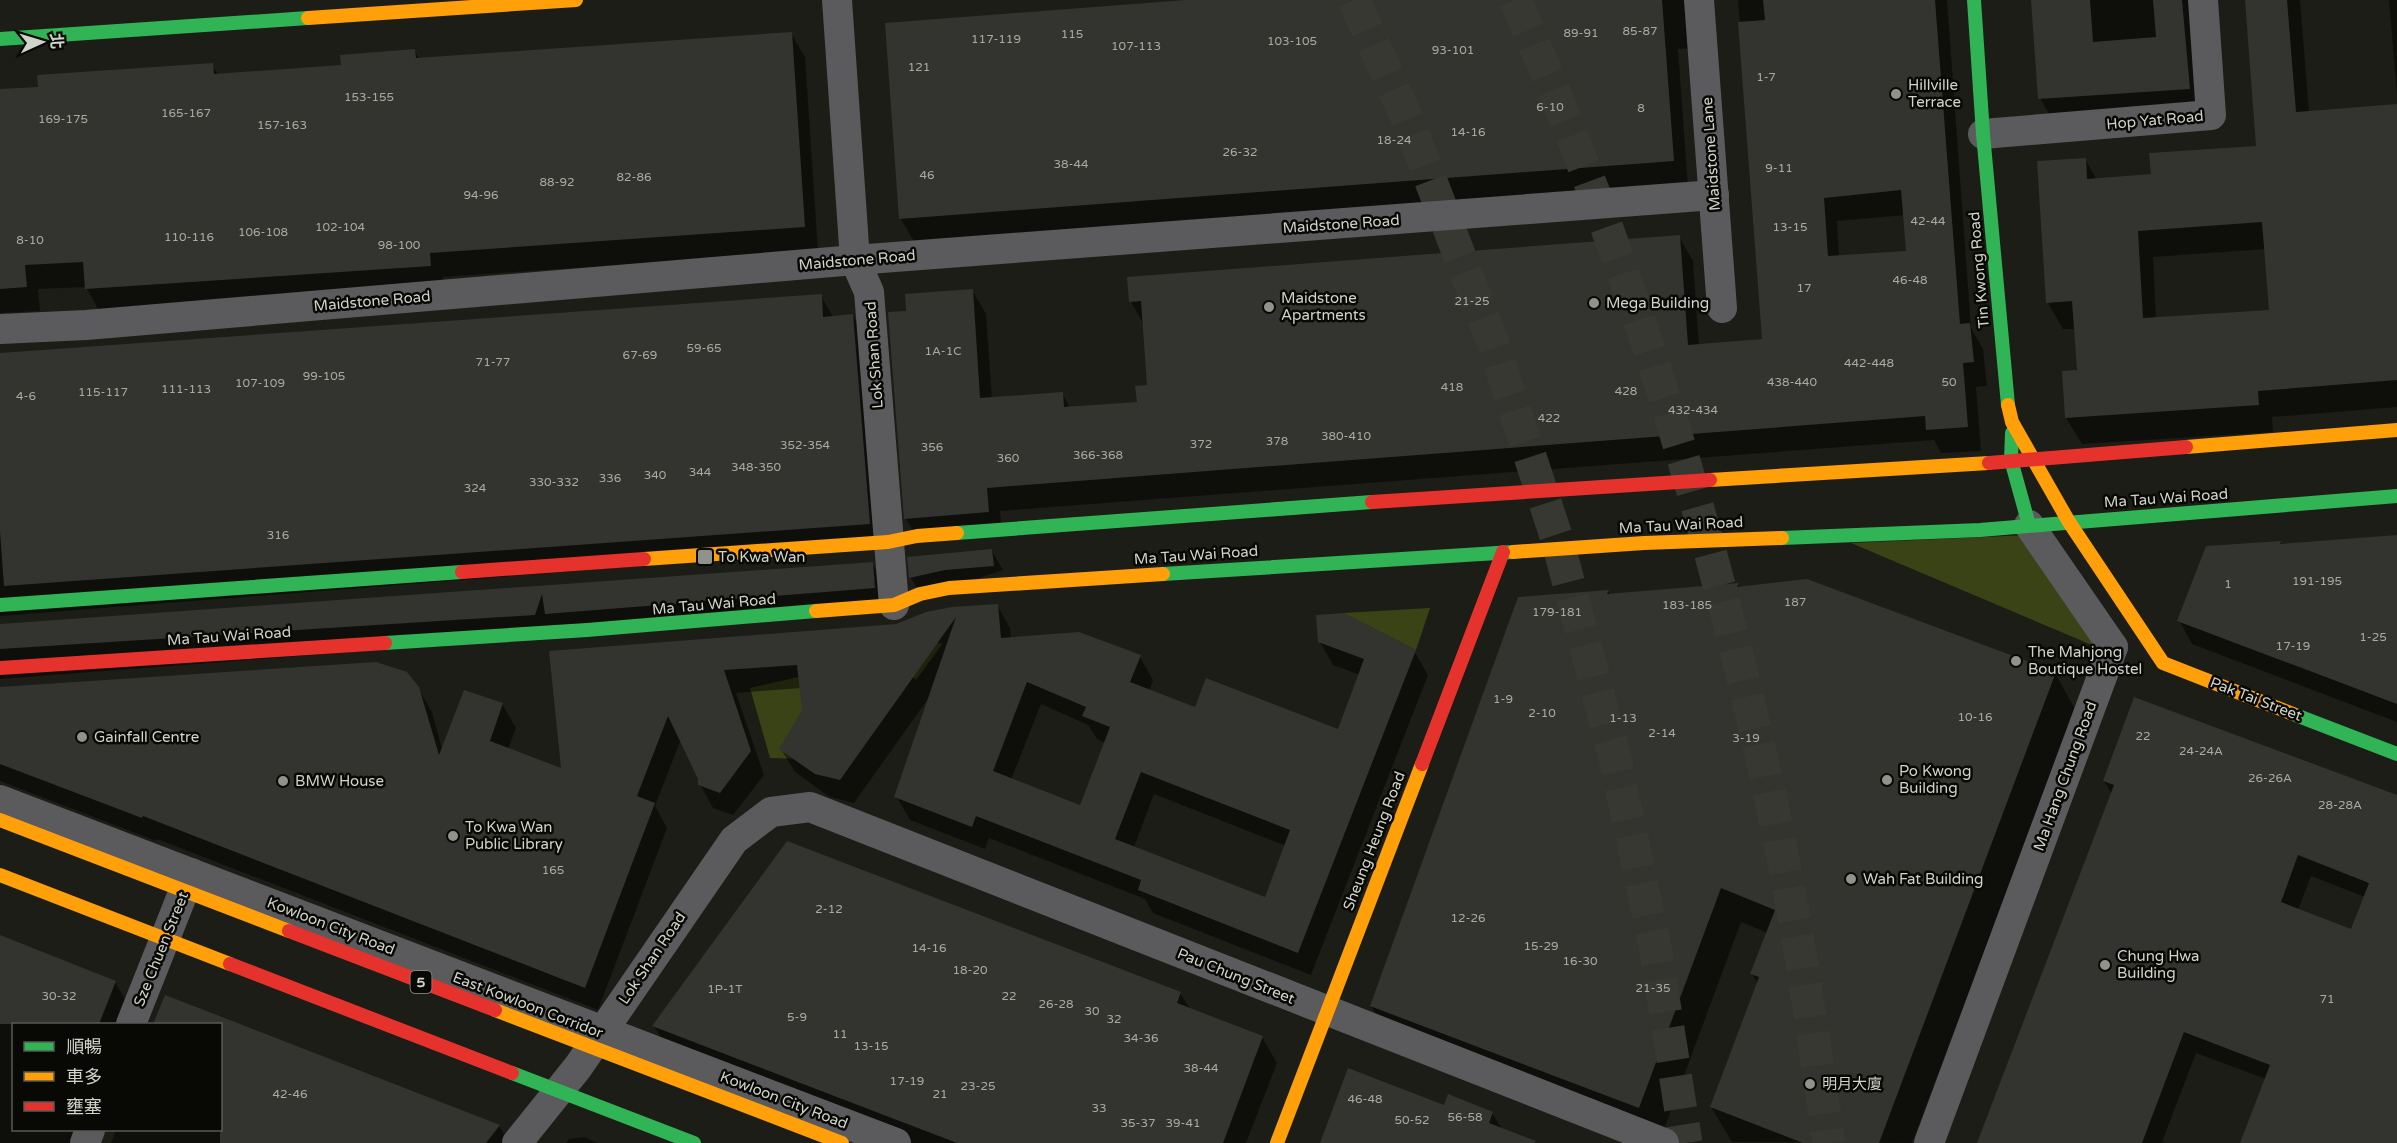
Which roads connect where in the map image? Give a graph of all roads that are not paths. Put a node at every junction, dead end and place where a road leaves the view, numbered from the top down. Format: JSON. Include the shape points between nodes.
{"nodes":[{"id":1,"x":576,"y":0,"type":"edge"},
{"id":2,"x":837,"y":0,"type":"edge"},
{"id":3,"x":1699,"y":0,"type":"edge"},
{"id":4,"x":1974,"y":0,"type":"edge"},
{"id":5,"x":2203,"y":0,"type":"edge"},
{"id":6,"x":0,"y":39,"type":"edge"},
{"id":7,"x":1983,"y":134,"type":"junction"},
{"id":8,"x":1714,"y":195,"type":"junction"},
{"id":9,"x":855,"y":260,"type":"junction"},
{"id":10,"x":1722,"y":308,"type":"dead end"},
{"id":11,"x":0,"y":329,"type":"edge"},
{"id":12,"x":2012,"y":422,"type":"junction"},
{"id":13,"x":2397,"y":430,"type":"edge"},
{"id":14,"x":2034,"y":458,"type":"junction"},
{"id":15,"x":2011,"y":460,"type":"junction"},
{"id":16,"x":2397,"y":496,"type":"edge"},
{"id":17,"x":2069,"y":522,"type":"junction"},
{"id":18,"x":2029,"y":525,"type":"junction"},
{"id":19,"x":888,"y":542,"type":"junction"},
{"id":20,"x":1503,"y":552,"type":"junction"},
{"id":21,"x":0,"y":604,"type":"edge"},
{"id":22,"x":894,"y":605,"type":"junction"},
{"id":23,"x":2113,"y":647,"type":"junction"},
{"id":24,"x":2163,"y":663,"type":"junction"},
{"id":25,"x":0,"y":668,"type":"edge"},
{"id":26,"x":2397,"y":754,"type":"edge"},
{"id":27,"x":0,"y":800,"type":"edge"},
{"id":28,"x":810,"y":807,"type":"joint"},
{"id":29,"x":0,"y":820,"type":"edge"},
{"id":30,"x":191,"y":873,"type":"junction"},
{"id":31,"x":0,"y":875,"type":"edge"},
{"id":32,"x":0,"y":889,"type":"edge"},
{"id":33,"x":160,"y":950,"type":"junction"},
{"id":34,"x":1327,"y":1012,"type":"junction"},
{"id":35,"x":131,"y":1023,"type":"edge"},
{"id":36,"x":603,"y":1030,"type":"junction"},
{"id":37,"x":551,"y":1100,"type":"junction"},
{"id":38,"x":517,"y":1143,"type":"edge"},
{"id":39,"x":665,"y":1143,"type":"edge"},
{"id":40,"x":694,"y":1143,"type":"edge"},
{"id":41,"x":842,"y":1143,"type":"edge"},
{"id":42,"x":896,"y":1143,"type":"edge"},
{"id":43,"x":1277,"y":1143,"type":"edge"},
{"id":44,"x":1664,"y":1143,"type":"edge"},
{"id":45,"x":1929,"y":1143,"type":"edge"}],
"edges":[{"from":1,"to":6,"type":"main road"},
{"from":2,"to":9,"type":"street","name":"Lok Shan Road"},
{"from":3,"to":8,"type":"street","name":"Maidstone Lane"},
{"from":4,"to":7,"type":"main road","name":"Tin Kwong Road"},
{"from":5,"to":7,"type":"street","name":"Hop Yat Road","via":[[2211,115]]},
{"from":7,"to":12,"type":"main road","name":"Tin Kwong Road"},
{"from":8,"to":9,"type":"street","name":"Maidstone Road"},
{"from":8,"to":10,"type":"street","name":"Maidstone Lane"},
{"from":9,"to":11,"type":"street","name":"Maidstone Road"},
{"from":9,"to":19,"type":"street","name":"Lok Shan Road","via":[[869,292]]},
{"from":12,"to":14,"type":"main road","name":"Tin Kwong Road"},
{"from":12,"to":15,"type":"main road"},
{"from":13,"to":14,"type":"main road"},
{"from":14,"to":15,"type":"main road"},
{"from":14,"to":17,"type":"main road","name":"Tin Kwong Road"},
{"from":15,"to":18,"type":"main road"},
{"from":15,"to":19,"type":"main road","via":[[1488,493],[917,536]]},
{"from":16,"to":17,"type":"main road","name":"Ma Tau Wai Road"},
{"from":17,"to":18,"type":"main road","name":"Ma Tau Wai Road"},
{"from":17,"to":24,"type":"main road"},
{"from":18,"to":20,"type":"main road","name":"Ma Tau Wai Road"},
{"from":18,"to":23,"type":"street"},
{"from":19,"to":21,"type":"main road"},
{"from":19,"to":22,"type":"street","name":"Lok Shan Road"},
{"from":20,"to":22,"type":"main road","name":"Ma Tau Wai Road","via":[[949,588]]},
{"from":20,"to":34,"type":"main road","name":"Sheung Heung Road"},
{"from":22,"to":25,"type":"main road","name":"Ma Tau Wai Road","via":[[587,630]]},
{"from":23,"to":24,"type":"street","name":"Pak Tai Street"},
{"from":23,"to":45,"type":"street","name":"Ma Hang Chung Road"},
{"from":24,"to":26,"type":"main road","name":"Pak Tai Street"},
{"from":27,"to":30,"type":"street","name":"Kowloon City Road"},
{"from":28,"to":34,"type":"street","name":"Pau Chung Street"},
{"from":28,"to":36,"type":"street","name":"Lok Shan Road","via":[[771,812],[734,840]]},
{"from":29,"to":41,"type":"main road","name":"East Kowloon Corridor","number":"5","bridge":true},
{"from":30,"to":33,"type":"street","name":"Sze Chuen Street"},
{"from":30,"to":36,"type":"street","name":"Kowloon City Road"},
{"from":31,"to":40,"type":"main road","bridge":true},
{"from":32,"to":33,"type":"street"},
{"from":33,"to":35,"type":"street","name":"Sze Chuen Street"},
{"from":33,"to":37,"type":"street"},
{"from":34,"to":43,"type":"main road","name":"Sheung Heung Road"},
{"from":34,"to":44,"type":"street","name":"Pau Chung Street"},
{"from":36,"to":37,"type":"street","name":"Lok Shan Road"},
{"from":36,"to":42,"type":"street","name":"Kowloon City Road"},
{"from":37,"to":38,"type":"street","name":"Lok Shan Road"},
{"from":37,"to":39,"type":"street"}]}
